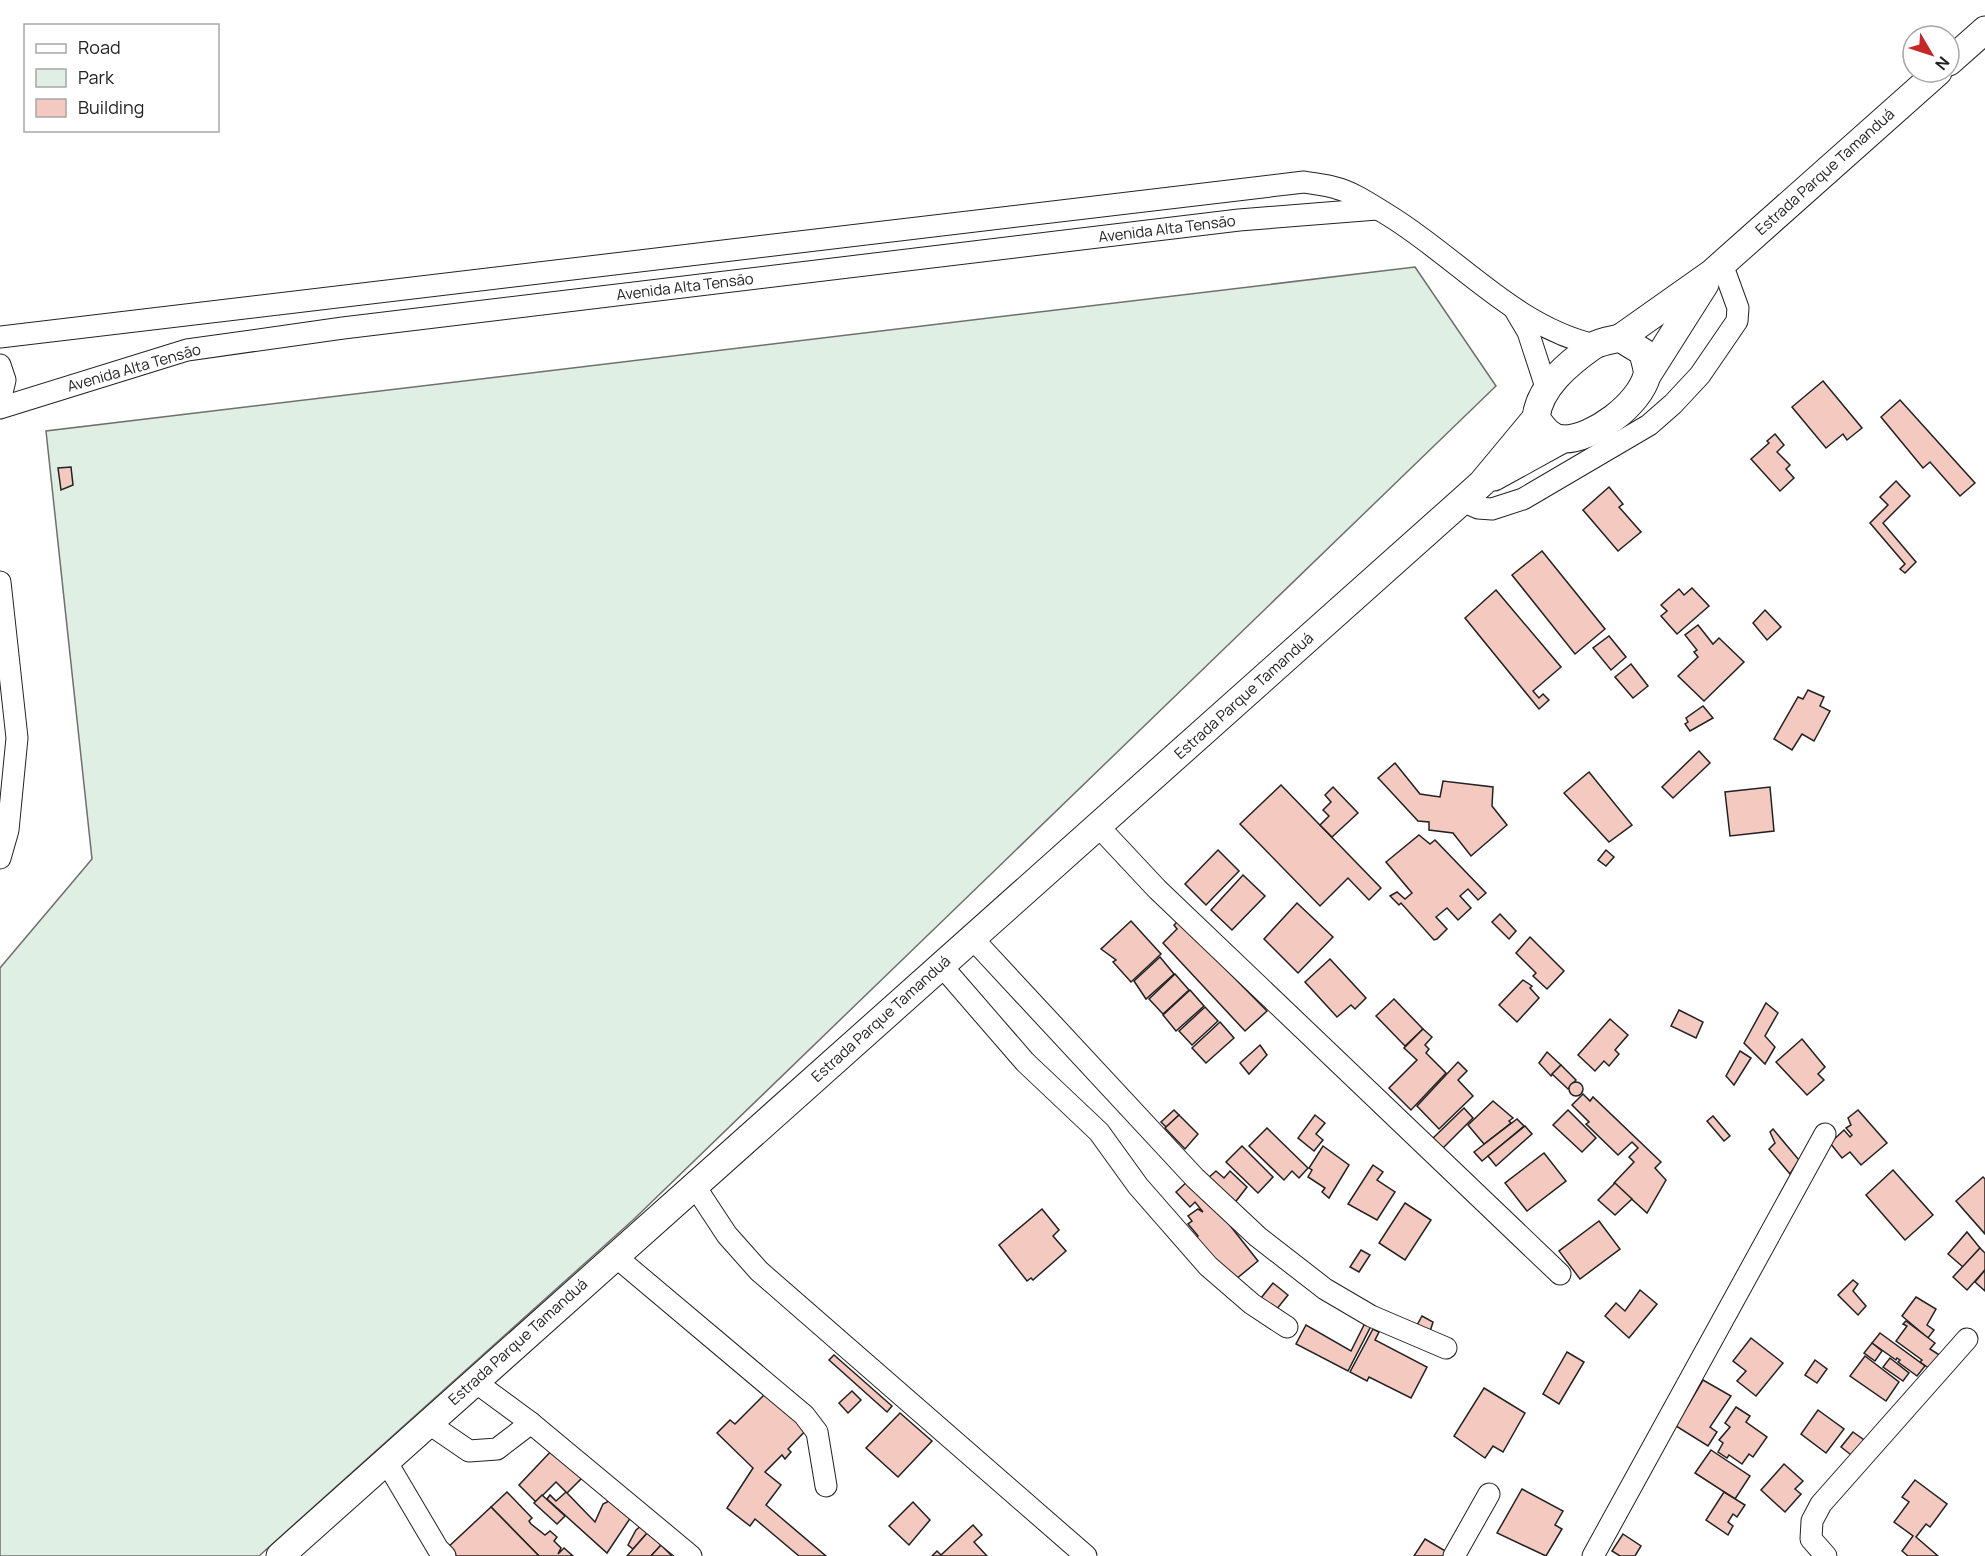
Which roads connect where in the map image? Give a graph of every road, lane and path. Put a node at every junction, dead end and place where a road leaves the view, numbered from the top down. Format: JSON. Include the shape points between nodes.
{"nodes":[{"id":1,"x":1985,"y":30,"type":"edge"},
{"id":2,"x":1961,"y":51,"type":"edge"},
{"id":3,"x":1924,"y":84,"type":"edge"},
{"id":4,"x":1378,"y":209,"type":"junction"},
{"id":5,"x":1717,"y":268,"type":"junction"},
{"id":6,"x":1514,"y":307,"type":"junction"},
{"id":7,"x":0,"y":337,"type":"edge"},
{"id":8,"x":1608,"y":341,"type":"junction"},
{"id":9,"x":0,"y":365,"type":"edge"},
{"id":10,"x":1648,"y":374,"type":"junction"},
{"id":11,"x":1546,"y":387,"type":"junction"},
{"id":12,"x":0,"y":401,"type":"edge"},
{"id":13,"x":0,"y":408,"type":"edge"},
{"id":14,"x":1536,"y":418,"type":"junction"},
{"id":15,"x":1563,"y":440,"type":"junction"},
{"id":16,"x":1482,"y":483,"type":"junction"},
{"id":17,"x":1462,"y":501,"type":"junction"},
{"id":18,"x":0,"y":582,"type":"edge"},
{"id":19,"x":1098,"y":826,"type":"junction"},
{"id":20,"x":0,"y":858,"type":"edge"},
{"id":21,"x":972,"y":938,"type":"junction"},
{"id":22,"x":941,"y":965,"type":"junction"},
{"id":23,"x":1825,"y":1134,"type":"dead end"},
{"id":24,"x":694,"y":1185,"type":"junction"},
{"id":25,"x":615,"y":1256,"type":"junction"},
{"id":26,"x":1560,"y":1274,"type":"dead end"},
{"id":27,"x":1287,"y":1327,"type":"dead end"},
{"id":28,"x":1967,"y":1339,"type":"dead end"},
{"id":29,"x":1446,"y":1347,"type":"dead end"},
{"id":30,"x":474,"y":1381,"type":"junction"},
{"id":31,"x":428,"y":1423,"type":"junction"},
{"id":32,"x":531,"y":1423,"type":"junction"},
{"id":33,"x":386,"y":1461,"type":"junction"},
{"id":34,"x":826,"y":1486,"type":"dead end"},
{"id":35,"x":1489,"y":1494,"type":"dead end"},
{"id":36,"x":280,"y":1556,"type":"edge"},
{"id":37,"x":445,"y":1556,"type":"edge"},
{"id":38,"x":691,"y":1556,"type":"edge"},
{"id":39,"x":1086,"y":1556,"type":"edge"},
{"id":40,"x":1454,"y":1556,"type":"edge"},
{"id":41,"x":1593,"y":1556,"type":"edge"},
{"id":42,"x":1826,"y":1556,"type":"edge"}],
"edges":[{"from":1,"to":2,"type":"main road"},
{"from":3,"to":5,"type":"main road","name":"Estrada Parque Tamanduá"},
{"from":4,"to":6,"type":"street","name":"Avenida Alta Tensāo"},
{"from":4,"to":7,"type":"street","name":"Avenida Alta Tensāo","via":[[1337,188],[1304,182]]},
{"from":4,"to":13,"type":"street","name":"Avenida Alta Tensāo","via":[[1239,220],[187,350]]},
{"from":5,"to":8,"type":"main road","name":"Estrada Parque Tamanduá"},
{"from":5,"to":10,"type":"main road","name":"Estrada Parque Tamanduá"},
{"from":5,"to":17,"type":"street","via":[[1738,308],[1737,321],[1700,375],[1673,404],[1649,425],[1523,499],[1492,509]]},
{"from":6,"to":8,"type":"street","name":"Avenida Alta Tensāo","via":[[1552,332]]},
{"from":6,"to":11,"type":"street","name":"Avenida Alta Tensāo","via":[[1528,332]]},
{"from":8,"to":10,"type":"main road","via":[[1642,352]]},
{"from":8,"to":11,"type":"main road","name":"Estrada Parque Tamanduá"},
{"from":9,"to":12,"type":"street","via":[[5,380]]},
{"from":10,"to":15,"type":"main road","name":"Estrada Parque Tamanduá","via":[[1638,394],[1614,417],[1588,434]]},
{"from":11,"to":14,"type":"main road","via":[[1537,403]]},
{"from":14,"to":15,"type":"main road","via":[[1545,432]]},
{"from":14,"to":16,"type":"main road","name":"Estrada Parque Tamanduá"},
{"from":15,"to":16,"type":"main road","name":"Estrada Parque Tamanduá"},
{"from":16,"to":17,"type":"main road","name":"Estrada Parque Tamanduá"},
{"from":17,"to":19,"type":"main road","name":"Estrada Parque Tamanduá"},
{"from":18,"to":20,"type":"street","via":[[17,738],[8,830]]},
{"from":19,"to":21,"type":"main road","name":"Estrada Parque Tamanduá"},
{"from":19,"to":26,"type":"street","via":[[1157,889]]},
{"from":21,"to":22,"type":"main road","name":"Estrada Parque Tamanduá"},
{"from":21,"to":29,"type":"street","via":[[1195,1178],[1258,1238],[1362,1310]]},
{"from":22,"to":24,"type":"main road","name":"Estrada Parque Tamanduá"},
{"from":22,"to":27,"type":"street","via":[[1025,1062],[1099,1132],[1138,1186],[1208,1266],[1252,1304]]},
{"from":23,"to":41,"type":"street"},
{"from":24,"to":25,"type":"main road","name":"Estrada Parque Tamanduá"},
{"from":24,"to":39,"type":"street","via":[[727,1235],[759,1271]]},
{"from":25,"to":30,"type":"main road","name":"Estrada Parque Tamanduá"},
{"from":25,"to":34,"type":"street","via":[[804,1415],[817,1432]]},
{"from":28,"to":42,"type":"street","via":[[1821,1504],[1812,1521],[1811,1539]]},
{"from":30,"to":31,"type":"main road","name":"Estrada Parque Tamanduá"},
{"from":30,"to":32,"type":"street"},
{"from":31,"to":32,"type":"street","via":[[469,1452],[497,1449]]},
{"from":31,"to":33,"type":"main road","name":"Estrada Parque Tamanduá"},
{"from":32,"to":38,"type":"street"},
{"from":33,"to":36,"type":"main road","name":"Estrada Parque Tamanduá"},
{"from":33,"to":37,"type":"street"},
{"from":35,"to":40,"type":"street"}]}
